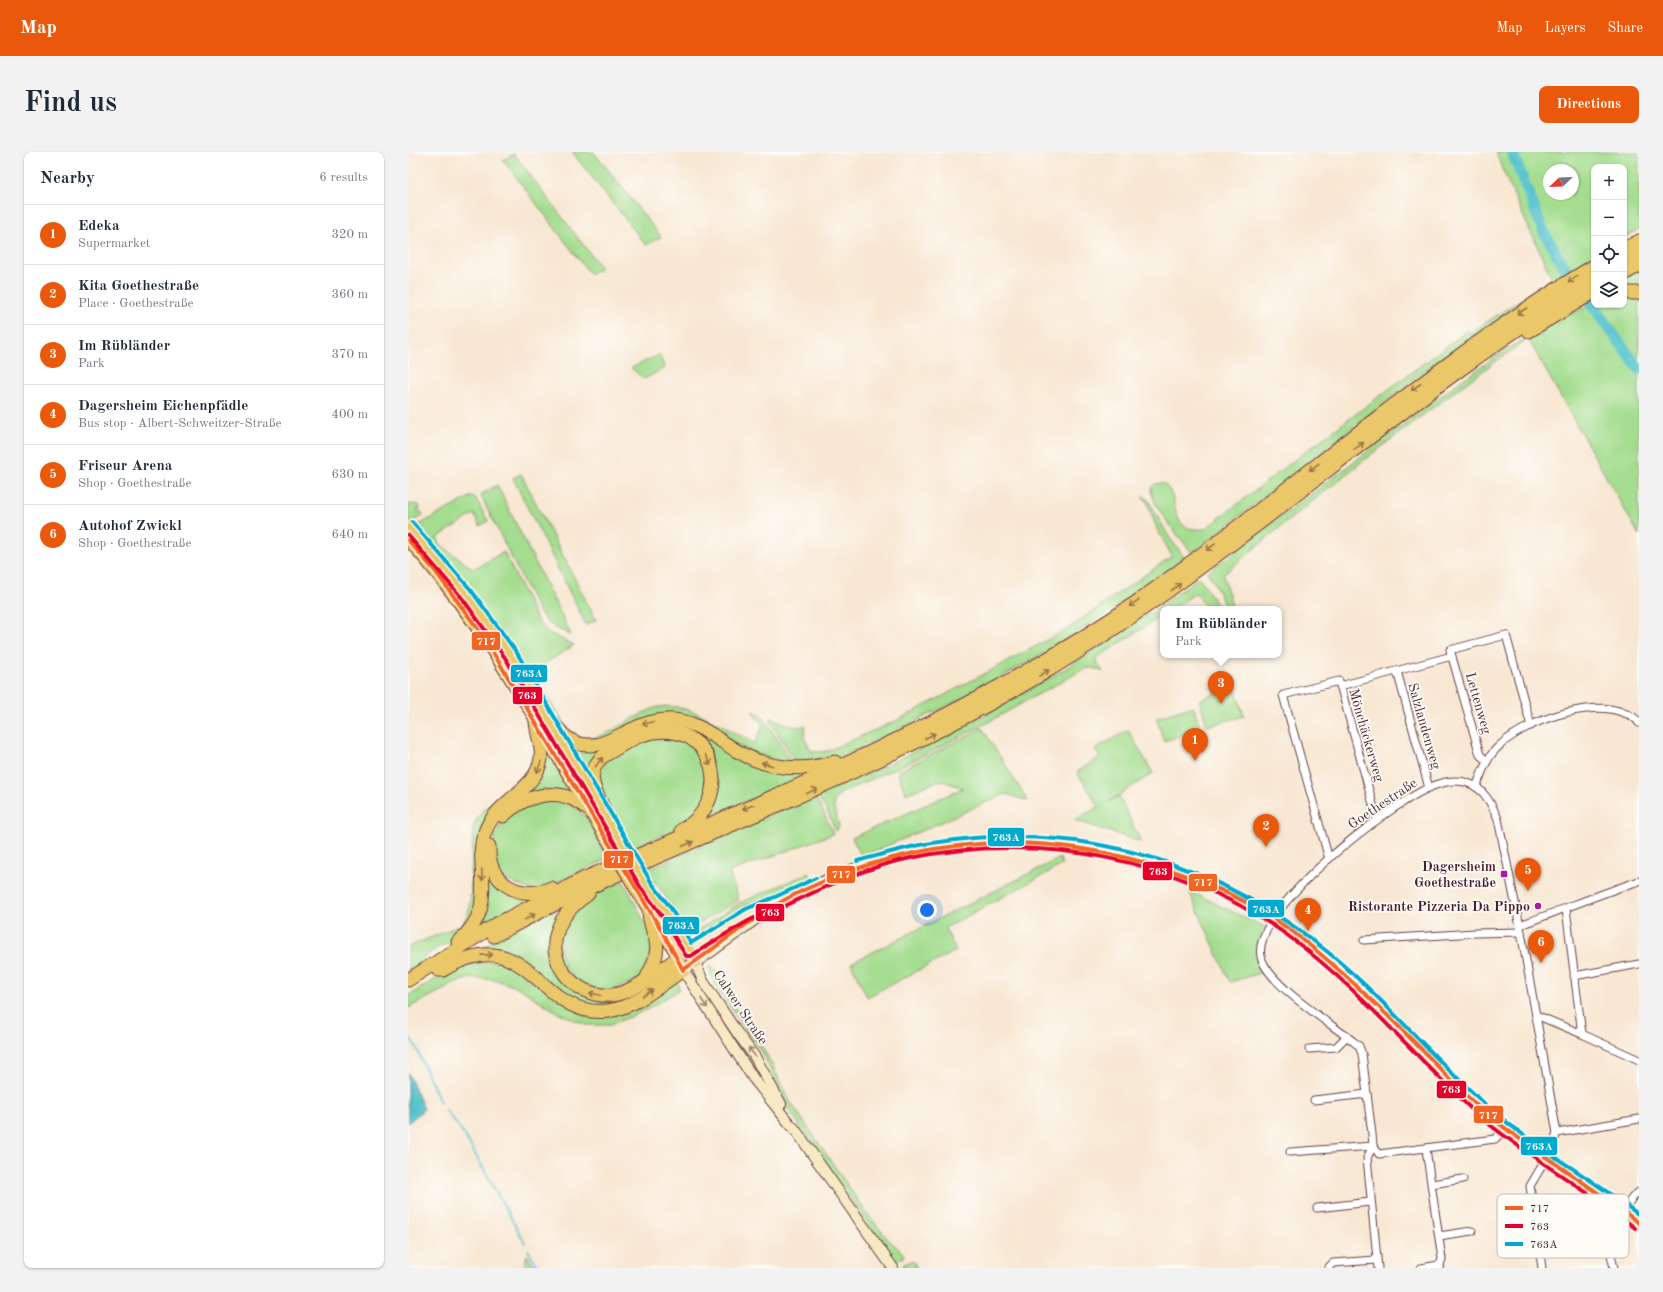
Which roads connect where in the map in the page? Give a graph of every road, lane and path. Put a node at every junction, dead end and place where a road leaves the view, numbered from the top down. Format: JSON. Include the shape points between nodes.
{"nodes":[{"id":1,"x":1639,"y":241,"type":"edge"},
{"id":2,"x":1627,"y":247,"type":"edge"},
{"id":3,"x":1639,"y":254,"type":"edge"},
{"id":4,"x":1627,"y":261,"type":"edge"},
{"id":5,"x":1639,"y":265,"type":"edge"},
{"id":6,"x":1627,"y":272,"type":"edge"},
{"id":7,"x":1591,"y":274,"type":"edge"},
{"id":8,"x":1591,"y":293,"type":"edge"},
{"id":9,"x":1627,"y":293,"type":"edge"},
{"id":10,"x":1639,"y":293,"type":"edge"},
{"id":11,"x":1591,"y":300,"type":"edge"},
{"id":12,"x":1564,"y":301,"type":"junction"},
{"id":13,"x":408,"y":526,"type":"edge"},
{"id":14,"x":408,"y":540,"type":"edge"},
{"id":15,"x":1451,"y":653,"type":"junction"},
{"id":16,"x":1396,"y":671,"type":"junction"},
{"id":17,"x":525,"y":678,"type":"junction"},
{"id":18,"x":1339,"y":683,"type":"junction"},
{"id":19,"x":1638,"y":718,"type":"edge"},
{"id":20,"x":536,"y":720,"type":"junction"},
{"id":21,"x":1531,"y":726,"type":"junction"},
{"id":22,"x":873,"y":751,"type":"junction"},
{"id":23,"x":1487,"y":762,"type":"junction"},
{"id":24,"x":1476,"y":787,"type":"junction"},
{"id":25,"x":1429,"y":788,"type":"junction"},
{"id":26,"x":589,"y":810,"type":"junction"},
{"id":27,"x":1377,"y":819,"type":"junction"},
{"id":28,"x":609,"y":823,"type":"junction"},
{"id":29,"x":615,"y":842,"type":"junction"},
{"id":30,"x":659,"y":845,"type":"junction"},
{"id":31,"x":1329,"y":859,"type":"junction"},
{"id":32,"x":652,"y":860,"type":"junction"},
{"id":33,"x":585,"y":878,"type":"junction"},
{"id":34,"x":1639,"y":881,"type":"edge"},
{"id":35,"x":641,"y":887,"type":"junction"},
{"id":36,"x":777,"y":903,"type":"junction"},
{"id":37,"x":1566,"y":909,"type":"junction"},
{"id":38,"x":649,"y":910,"type":"junction"},
{"id":39,"x":1274,"y":919,"type":"junction"},
{"id":40,"x":1520,"y":929,"type":"junction"},
{"id":41,"x":1364,"y":940,"type":"dead end"},
{"id":42,"x":683,"y":954,"type":"junction"},
{"id":43,"x":695,"y":962,"type":"junction"},
{"id":44,"x":1639,"y":964,"type":"edge"},
{"id":45,"x":438,"y":970,"type":"junction"},
{"id":46,"x":683,"y":970,"type":"junction"},
{"id":47,"x":1574,"y":976,"type":"junction"},
{"id":48,"x":412,"y":977,"type":"edge"},
{"id":49,"x":646,"y":979,"type":"junction"},
{"id":50,"x":408,"y":989,"type":"edge"},
{"id":51,"x":1536,"y":1016,"type":"junction"},
{"id":52,"x":1582,"y":1034,"type":"junction"},
{"id":53,"x":1347,"y":1036,"type":"junction"},
{"id":54,"x":1308,"y":1049,"type":"dead end"},
{"id":55,"x":1639,"y":1060,"type":"edge"},
{"id":56,"x":1367,"y":1094,"type":"junction"},
{"id":57,"x":1314,"y":1100,"type":"dead end"},
{"id":58,"x":1639,"y":1119,"type":"edge"},
{"id":59,"x":794,"y":1128,"type":"junction"},
{"id":60,"x":1505,"y":1129,"type":"junction"},
{"id":61,"x":1557,"y":1133,"type":"junction"},
{"id":62,"x":1373,"y":1146,"type":"junction"},
{"id":63,"x":1426,"y":1148,"type":"junction"},
{"id":64,"x":1290,"y":1152,"type":"dead end"},
{"id":65,"x":1546,"y":1159,"type":"junction"},
{"id":66,"x":1463,"y":1179,"type":"dead end"},
{"id":67,"x":1432,"y":1184,"type":"junction"},
{"id":68,"x":1639,"y":1192,"type":"edge"},
{"id":69,"x":1531,"y":1194,"type":"edge"},
{"id":70,"x":1599,"y":1194,"type":"edge"},
{"id":71,"x":1370,"y":1202,"type":"junction"},
{"id":72,"x":1629,"y":1202,"type":"edge"},
{"id":73,"x":1317,"y":1208,"type":"dead end"},
{"id":74,"x":1629,"y":1215,"type":"edge"},
{"id":75,"x":1639,"y":1223,"type":"edge"},
{"id":76,"x":1472,"y":1231,"type":"dead end"},
{"id":77,"x":1439,"y":1236,"type":"junction"},
{"id":78,"x":1541,"y":1258,"type":"edge"},
{"id":79,"x":1612,"y":1258,"type":"edge"},
{"id":80,"x":1377,"y":1264,"type":"edge"},
{"id":81,"x":1329,"y":1267,"type":"dead end"},
{"id":82,"x":1439,"y":1267,"type":"edge"},
{"id":83,"x":893,"y":1268,"type":"edge"},
{"id":84,"x":1421,"y":1268,"type":"edge"},
{"id":85,"x":1542,"y":1268,"type":"edge"},
{"id":86,"x":1614,"y":1268,"type":"edge"}],
"edges":[{"from":1,"to":2,"type":"highway"},
{"from":3,"to":4,"type":"highway"},
{"from":5,"to":6,"type":"highway"},
{"from":7,"to":12,"type":"highway"},
{"from":8,"to":12,"type":"highway"},
{"from":9,"to":10,"type":"highway"},
{"from":11,"to":12,"type":"highway"},
{"from":12,"to":22,"type":"highway","one_way":true,"via":[[1484,338],[1433,374],[1216,543],[1066,648],[941,718]]},
{"from":32,"to":12,"type":"highway","one_way":true,"via":[[890,755],[992,703],[1051,669],[1191,576],[1447,378]]},
{"from":13,"to":17,"type":"main road","name":"Calwer Straße","via":[[482,613]]},
{"from":14,"to":20,"type":"main road","name":"Calwer Straße","via":[[472,620]]},
{"from":15,"to":16,"type":"street"},
{"from":15,"to":21,"type":"street","via":[[1506,635]]},
{"from":15,"to":23,"type":"street","name":"Lettenweg","via":[[1480,755]]},
{"from":16,"to":18,"type":"street"},
{"from":16,"to":25,"type":"street","name":"Salzlandenweg"},
{"from":22,"to":17,"type":"highway","one_way":true,"via":[[857,753],[820,766],[785,768],[746,756],[699,727],[677,720],[645,723],[600,744],[576,744],[561,734]]},
{"from":17,"to":28,"type":"main road","name":"Calwer Straße"},
{"from":18,"to":27,"type":"street","name":"Mönchäckerweg"},
{"from":18,"to":31,"type":"street","via":[[1283,696]]},
{"from":19,"to":21,"type":"street","via":[[1614,708],[1596,707],[1565,713]]},
{"from":20,"to":26,"type":"main road","name":"Calwer Straße"},
{"from":20,"to":48,"type":"highway","one_way":true,"via":[[542,748],[538,771],[524,788],[499,808],[485,831],[481,855],[483,898],[479,916],[464,937]]},
{"from":21,"to":23,"type":"street","via":[[1508,739],[1496,749]]},
{"from":22,"to":30,"type":"highway","one_way":true},
{"from":23,"to":24,"type":"street"},
{"from":24,"to":25,"type":"street","name":"Goethestraße","via":[[1451,782]]},
{"from":24,"to":40,"type":"street","via":[[1488,800],[1498,819]]},
{"from":25,"to":27,"type":"street","name":"Goethestraße"},
{"from":26,"to":29,"type":"main road","name":"Calwer Straße"},
{"from":26,"to":33,"type":"highway","via":[[564,796],[549,794],[528,799],[502,816],[491,835],[489,848],[490,860],[497,874],[505,884],[522,893],[543,892],[573,878]]},
{"from":27,"to":31,"type":"street","name":"Goethestraße"},
{"from":28,"to":29,"type":"main road","name":"Calwer Straße"},
{"from":28,"to":30,"type":"highway","one_way":true,"via":[[592,782],[594,768],[602,757],[652,732],[682,734],[699,746],[710,763],[714,776],[712,790],[706,808],[699,817]]},
{"from":29,"to":35,"type":"main road","name":"Calwer Straße","bridge":true},
{"from":30,"to":33,"type":"highway"},
{"from":31,"to":39,"type":"street","name":"Goethestraße","via":[[1307,879]]},
{"from":45,"to":32,"type":"highway","one_way":true,"via":[[499,933]]},
{"from":49,"to":32,"type":"highway","one_way":true,"via":[[611,996],[583,990],[569,979],[560,965],[556,939],[563,919],[577,902],[589,893],[645,868]]},
{"from":33,"to":48,"type":"highway","via":[[497,924]]},
{"from":34,"to":37,"type":"street"},
{"from":35,"to":38,"type":"main road","name":"Calwer Straße"},
{"from":35,"to":42,"type":"main road","name":"Calwer Straße","via":[[665,910]]},
{"from":36,"to":39,"type":"street","via":[[819,882],[910,852],[955,845],[1016,842],[1077,846],[1138,858],[1189,876],[1245,901]]},
{"from":36,"to":42,"type":"street","via":[[749,914]]},
{"from":36,"to":43,"type":"street"},
{"from":37,"to":40,"type":"street"},
{"from":37,"to":47,"type":"street"},
{"from":38,"to":42,"type":"main road","name":"Calwer Straße"},
{"from":38,"to":49,"type":"highway","via":[[657,952]]},
{"from":39,"to":53,"type":"street","name":"Goethestraße","via":[[1260,950],[1268,972],[1279,984]]},
{"from":39,"to":60,"type":"street","via":[[1350,980],[1462,1092]]},
{"from":40,"to":41,"type":"street"},
{"from":40,"to":51,"type":"street"},
{"from":42,"to":43,"type":"main road","name":"Calwer Straße"},
{"from":42,"to":46,"type":"main road","name":"Calwer Straße"},
{"from":42,"to":49,"type":"highway"},
{"from":43,"to":46,"type":"street"},
{"from":59,"to":43,"type":"street","name":"Calwer Straße","one_way":true,"via":[[764,1070],[703,981]]},
{"from":44,"to":47,"type":"street"},
{"from":45,"to":46,"type":"highway","one_way":true,"via":[[472,956],[504,956],[521,965],[558,996],[581,1008],[594,1011],[608,1011],[628,1005]]},
{"from":45,"to":50,"type":"highway"},
{"from":46,"to":59,"type":"street","name":"Calwer Straße","one_way":true,"via":[[753,1078]]},
{"from":47,"to":52,"type":"street"},
{"from":51,"to":52,"type":"street"},
{"from":51,"to":61,"type":"street"},
{"from":52,"to":55,"type":"street"},
{"from":53,"to":54,"type":"street","via":[[1336,1047]]},
{"from":53,"to":56,"type":"street","name":"Goethestraße","via":[[1358,1046],[1362,1054]]},
{"from":56,"to":57,"type":"street"},
{"from":56,"to":62,"type":"street","name":"Goethestraße"},
{"from":58,"to":61,"type":"street"},
{"from":59,"to":83,"type":"street","name":"Calwer Straße"},
{"from":60,"to":63,"type":"street","via":[[1495,1138]]},
{"from":60,"to":65,"type":"street"},
{"from":61,"to":65,"type":"street"},
{"from":62,"to":63,"type":"street","via":[[1379,1154]]},
{"from":62,"to":64,"type":"street"},
{"from":62,"to":71,"type":"street","via":[[1367,1158]]},
{"from":63,"to":67,"type":"street"},
{"from":65,"to":69,"type":"street","via":[[1530,1186]]},
{"from":65,"to":70,"type":"street"},
{"from":66,"to":67,"type":"street"},
{"from":67,"to":77,"type":"street"},
{"from":68,"to":72,"type":"street"},
{"from":71,"to":73,"type":"street"},
{"from":71,"to":80,"type":"street"},
{"from":74,"to":75,"type":"street"},
{"from":76,"to":77,"type":"street"},
{"from":77,"to":82,"type":"street","via":[[1442,1259]]},
{"from":78,"to":85,"type":"street"},
{"from":79,"to":86,"type":"street"},
{"from":80,"to":81,"type":"street","via":[[1333,1263]]},
{"from":82,"to":84,"type":"street"}]}
